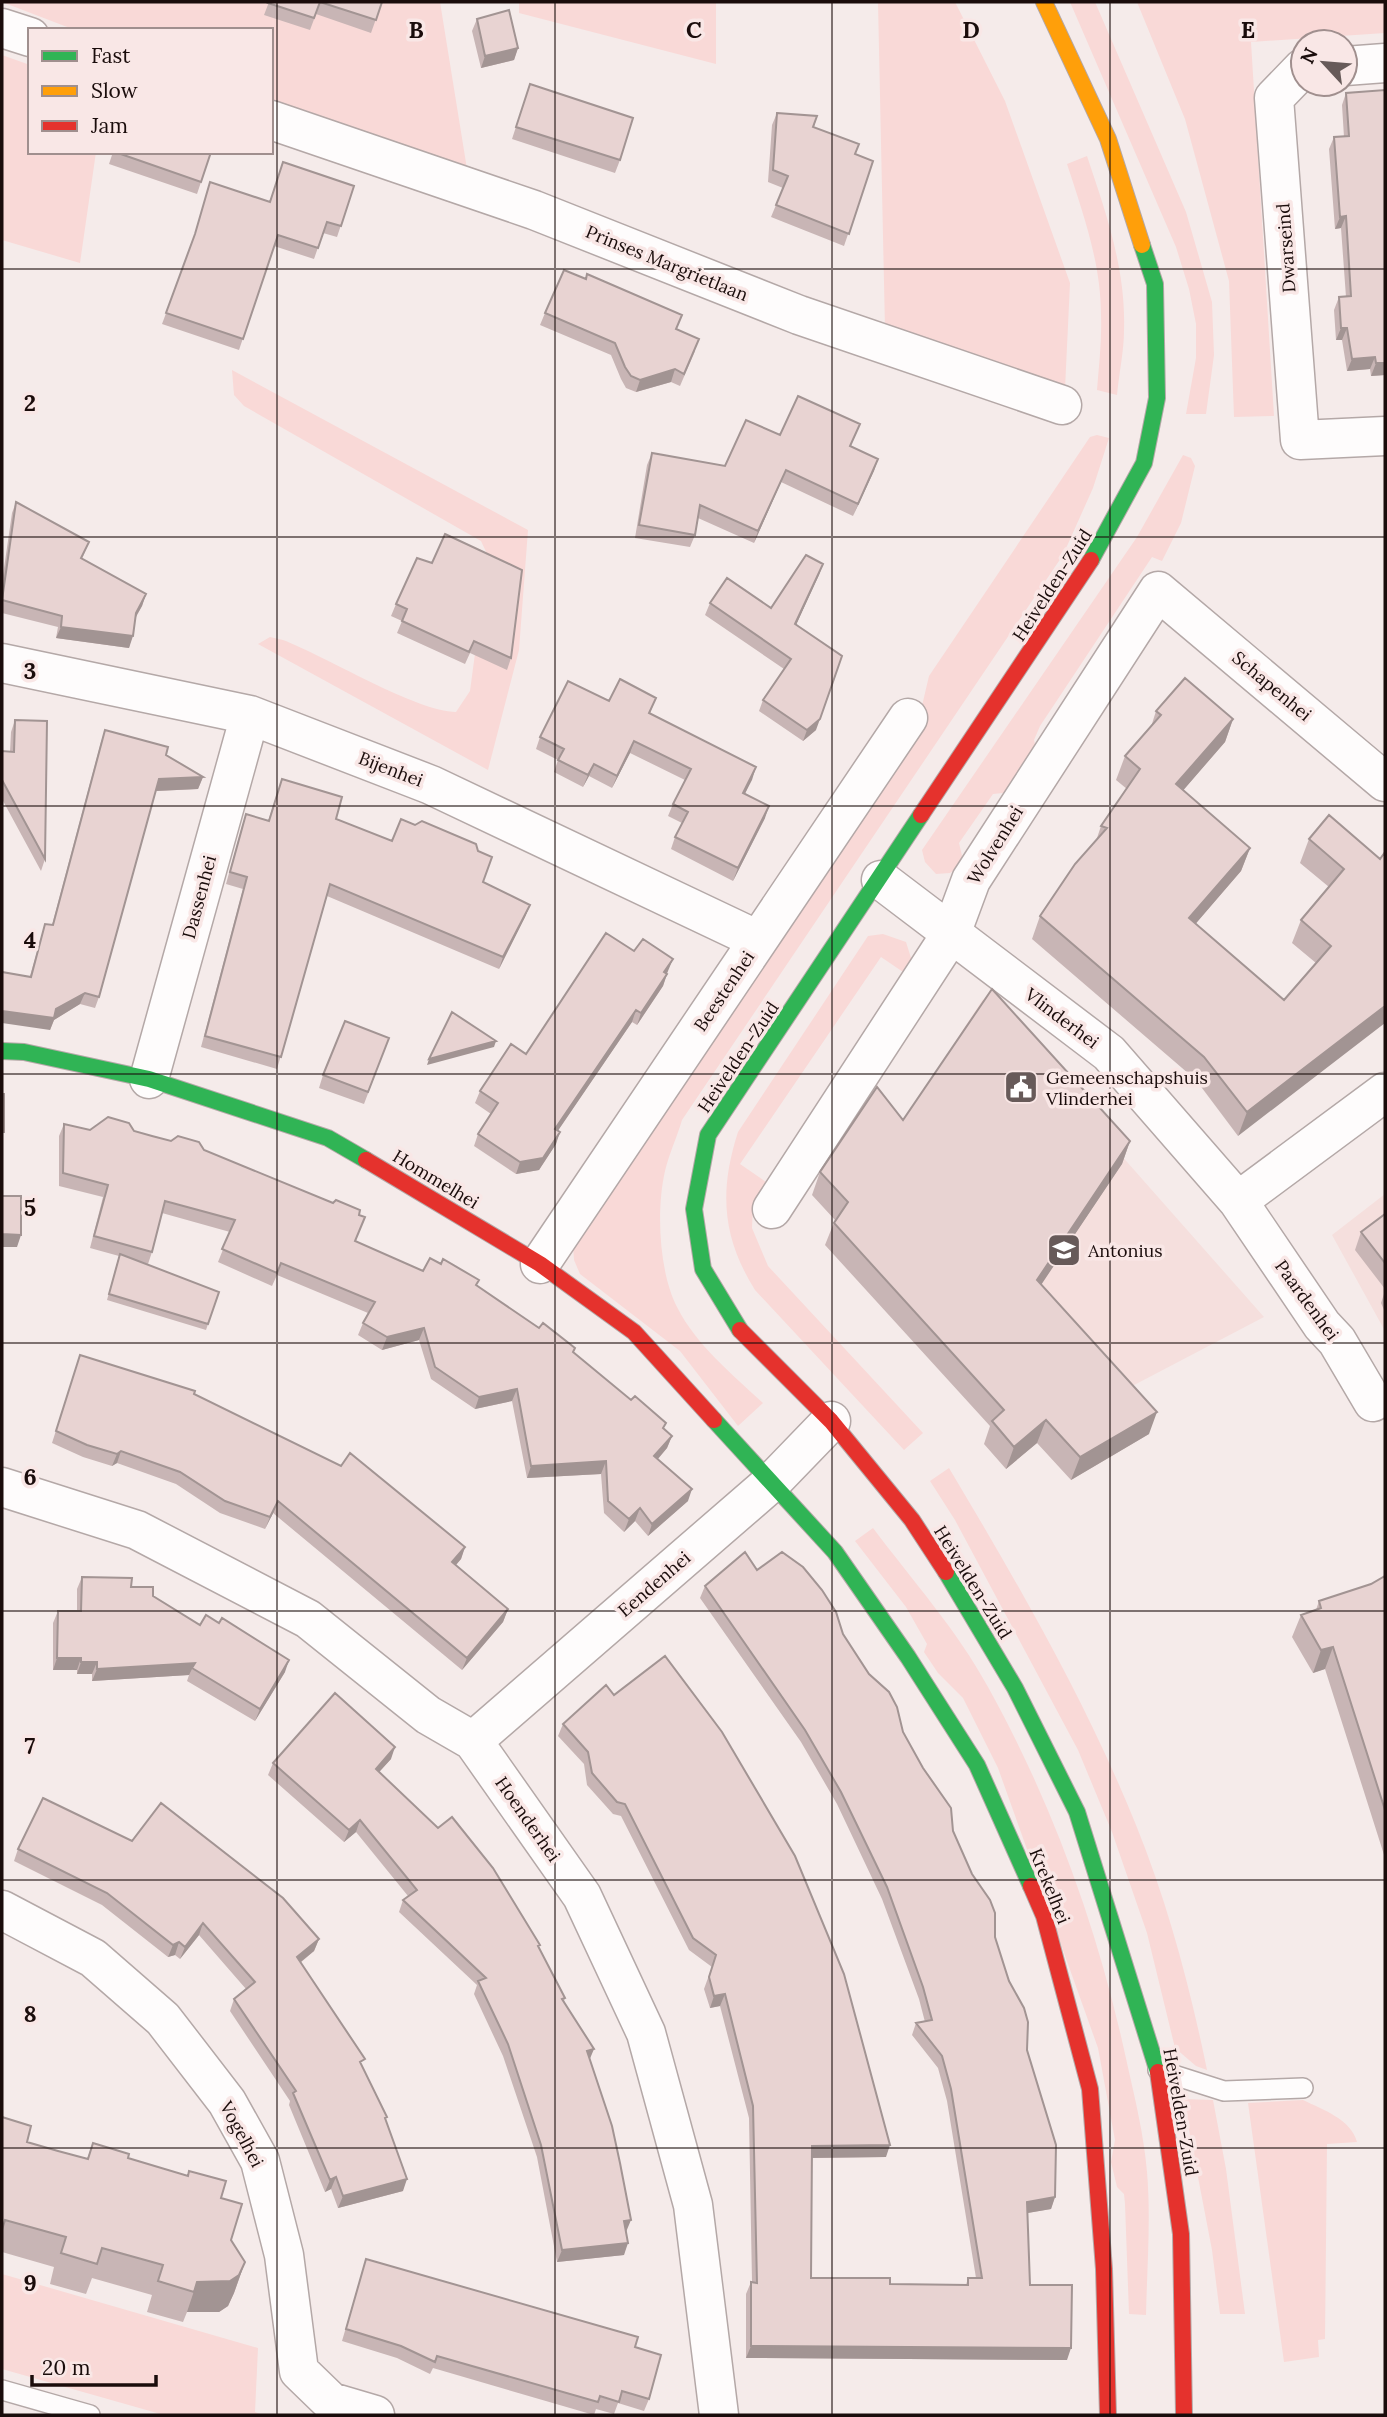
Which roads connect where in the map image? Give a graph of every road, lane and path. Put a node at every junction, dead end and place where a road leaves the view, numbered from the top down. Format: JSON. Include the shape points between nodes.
{"nodes":[{"id":1,"x":1044,"y":2,"type":"edge"},
{"id":2,"x":2,"y":27,"type":"edge"},
{"id":3,"x":28,"y":36,"type":"edge"},
{"id":4,"x":1385,"y":63,"type":"edge"},
{"id":5,"x":1359,"y":65,"type":"edge"},
{"id":6,"x":1289,"y":82,"type":"edge"},
{"id":7,"x":273,"y":121,"type":"edge"},
{"id":8,"x":1062,"y":405,"type":"dead end"},
{"id":9,"x":1385,"y":436,"type":"edge"},
{"id":10,"x":1158,"y":590,"type":"joint"},
{"id":11,"x":2,"y":663,"type":"edge"},
{"id":12,"x":250,"y":715,"type":"junction"},
{"id":13,"x":908,"y":718,"type":"dead end"},
{"id":14,"x":1385,"y":782,"type":"edge"},
{"id":15,"x":881,"y":880,"type":"junction"},
{"id":16,"x":951,"y":934,"type":"junction"},
{"id":17,"x":758,"y":940,"type":"junction"},
{"id":18,"x":2,"y":1051,"type":"edge"},
{"id":19,"x":149,"y":1079,"type":"junction"},
{"id":20,"x":1385,"y":1092,"type":"edge"},
{"id":21,"x":1238,"y":1201,"type":"junction"},
{"id":22,"x":772,"y":1209,"type":"dead end"},
{"id":23,"x":540,"y":1264,"type":"junction"},
{"id":24,"x":1373,"y":1402,"type":"dead end"},
{"id":25,"x":831,"y":1421,"type":"junction"},
{"id":26,"x":773,"y":1481,"type":"junction"},
{"id":27,"x":2,"y":1487,"type":"edge"},
{"id":28,"x":473,"y":1741,"type":"junction"},
{"id":29,"x":2,"y":1910,"type":"edge"},
{"id":30,"x":1158,"y":2070,"type":"junction"},
{"id":31,"x":1303,"y":2088,"type":"dead end"},
{"id":32,"x":2,"y":2390,"type":"edge"},
{"id":33,"x":90,"y":2415,"type":"edge"},
{"id":34,"x":375,"y":2415,"type":"edge"},
{"id":35,"x":719,"y":2415,"type":"edge"},
{"id":36,"x":1108,"y":2415,"type":"edge"},
{"id":37,"x":1184,"y":2415,"type":"edge"}],
"edges":[{"from":1,"to":15,"type":"street","name":"Heivelden-Zuid","via":[[1108,139],[1155,284],[1157,398],[1152,430],[1144,463],[1104,541]]},
{"from":2,"to":3,"type":"street"},
{"from":4,"to":5,"type":"street"},
{"from":6,"to":9,"type":"street","name":"Dwarseind","via":[[1274,98],[1300,440]]},
{"from":7,"to":8,"type":"street","name":"Prinses Margrietlaan","via":[[534,211],[799,315]]},
{"from":10,"to":14,"type":"street","name":"Schapenhei"},
{"from":10,"to":16,"type":"street","name":"Wolvenhei","via":[[971,880]]},
{"from":11,"to":12,"type":"street","name":"Bijenhei"},
{"from":12,"to":17,"type":"street","name":"Bijenhei","via":[[431,785]]},
{"from":12,"to":19,"type":"street","name":"Dassenhei"},
{"from":13,"to":17,"type":"street","name":"Beestenhei"},
{"from":15,"to":16,"type":"street","name":"Vlinderhei"},
{"from":15,"to":25,"type":"street","name":"Heivelden-Zuid","via":[[708,1135],[694,1209],[703,1269],[741,1332]]},
{"from":16,"to":21,"type":"street","name":"Vlinderhei","via":[[1109,1053]]},
{"from":16,"to":22,"type":"street","name":"Wolvenhei"},
{"from":17,"to":23,"type":"street","name":"Beestenhei"},
{"from":18,"to":19,"type":"street","name":"Hommelhei"},
{"from":19,"to":23,"type":"street","name":"Hommelhei","via":[[328,1138]]},
{"from":20,"to":21,"type":"street"},
{"from":21,"to":24,"type":"street","name":"Paardenhei","via":[[1337,1341]]},
{"from":23,"to":26,"type":"street","name":"Hommelhei","via":[[634,1332]]},
{"from":25,"to":26,"type":"street","name":"Eendenhei"},
{"from":25,"to":30,"type":"street","name":"Heivelden-Zuid","via":[[912,1520],[1015,1688],[1077,1812]]},
{"from":26,"to":28,"type":"street","name":"Eendenhei"},
{"from":26,"to":36,"type":"street","name":"Krekelhei","via":[[835,1552],[977,1765],[1044,1916],[1090,2089],[1104,2269]]},
{"from":27,"to":28,"type":"street","name":"Hoenderhei","via":[[137,1530],[308,1619],[428,1715]]},
{"from":28,"to":35,"type":"street","name":"Hoenderhei","via":[[582,1896],[646,2033],[693,2204]]},
{"from":29,"to":34,"type":"street","name":"Vogelhei","via":[[93,1958],[163,2019],[228,2102],[260,2161],[284,2255],[299,2371],[331,2402]]},
{"from":30,"to":31,"type":"lane","via":[[1224,2091]]},
{"from":30,"to":37,"type":"street","name":"Heivelden-Zuid","via":[[1181,2234]]},
{"from":32,"to":33,"type":"lane"}]}
